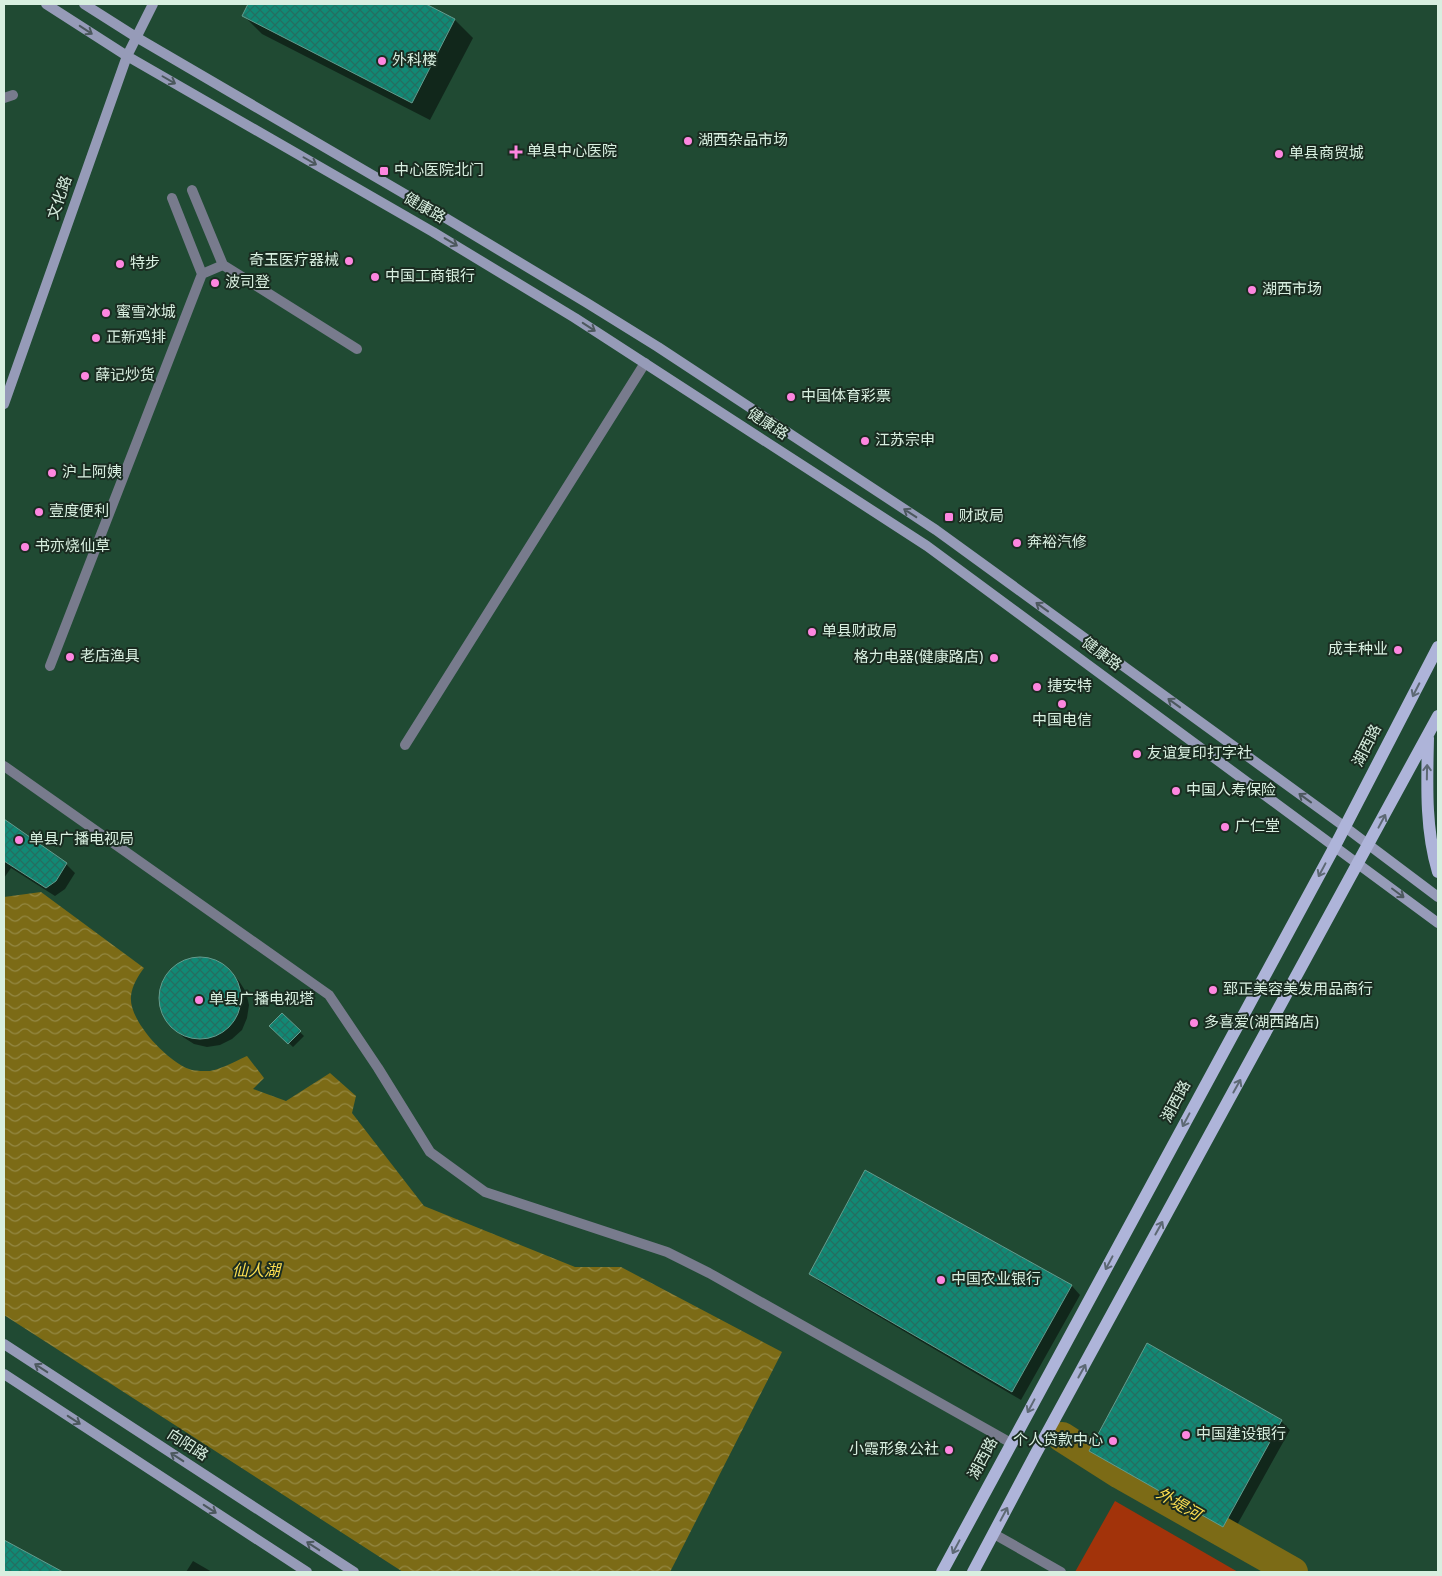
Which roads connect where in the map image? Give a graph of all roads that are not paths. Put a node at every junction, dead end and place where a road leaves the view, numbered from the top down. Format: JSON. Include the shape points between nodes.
{"nodes":[{"id":1,"x":46,"y":4,"type":"edge"},
{"id":2,"x":84,"y":4,"type":"edge"},
{"id":3,"x":153,"y":4,"type":"edge"},
{"id":4,"x":136,"y":37,"type":"junction"},
{"id":5,"x":127,"y":56,"type":"junction"},
{"id":6,"x":192,"y":190,"type":"dead end"},
{"id":7,"x":172,"y":198,"type":"dead end"},
{"id":8,"x":223,"y":265,"type":"junction"},
{"id":9,"x":202,"y":274,"type":"junction"},
{"id":10,"x":357,"y":349,"type":"dead end"},
{"id":11,"x":645,"y":363,"type":"junction"},
{"id":12,"x":4,"y":404,"type":"edge"},
{"id":13,"x":1438,"y":647,"type":"edge"},
{"id":14,"x":50,"y":666,"type":"dead end"},
{"id":15,"x":1438,"y":716,"type":"edge"},
{"id":16,"x":1428,"y":734,"type":"junction"},
{"id":17,"x":405,"y":745,"type":"dead end"},
{"id":18,"x":4,"y":766,"type":"edge"},
{"id":19,"x":1345,"y":827,"type":"junction"},
{"id":20,"x":1369,"y":845,"type":"junction"},
{"id":21,"x":1335,"y":846,"type":"junction"},
{"id":22,"x":1359,"y":863,"type":"junction"},
{"id":23,"x":1438,"y":872,"type":"edge"},
{"id":24,"x":1438,"y":897,"type":"edge"},
{"id":25,"x":1438,"y":923,"type":"edge"},
{"id":26,"x":4,"y":1344,"type":"edge"},
{"id":27,"x":4,"y":1374,"type":"edge"},
{"id":28,"x":1011,"y":1443,"type":"junction"},
{"id":29,"x":994,"y":1534,"type":"junction"},
{"id":30,"x":307,"y":1572,"type":"edge"},
{"id":31,"x":354,"y":1572,"type":"edge"},
{"id":32,"x":942,"y":1572,"type":"edge"},
{"id":33,"x":973,"y":1572,"type":"edge"},
{"id":34,"x":1061,"y":1572,"type":"edge"}],
"edges":[{"from":1,"to":5,"type":"main road","name":"健康路","one_way":true},
{"from":2,"to":4,"type":"main road","name":"健康路"},
{"from":3,"to":4,"type":"main road","name":"文化路"},
{"from":4,"to":5,"type":"main road","name":"文化路"},
{"from":19,"to":4,"type":"main road","name":"健康路","one_way":true,"via":[[936,530],[658,348],[439,214]]},
{"from":5,"to":11,"type":"main road","name":"健康路","one_way":true,"via":[[433,232]]},
{"from":5,"to":12,"type":"main road","name":"文化路"},
{"from":6,"to":8,"type":"street"},
{"from":7,"to":9,"type":"street"},
{"from":8,"to":9,"type":"street"},
{"from":8,"to":10,"type":"street"},
{"from":9,"to":14,"type":"street"},
{"from":11,"to":17,"type":"street"},
{"from":11,"to":21,"type":"main road","name":"健康路","via":[[927,546]]},
{"from":13,"to":19,"type":"main road","name":"湖西路","one_way":true},
{"from":15,"to":16,"type":"main road"},
{"from":20,"to":16,"type":"main road","one_way":true},
{"from":23,"to":16,"type":"main road","one_way":true,"via":[[1429,822]]},
{"from":18,"to":28,"type":"street","via":[[329,995],[430,1152],[486,1192],[668,1252]]},
{"from":19,"to":20,"type":"main road","name":"健康路"},
{"from":19,"to":21,"type":"main road","name":"湖西路"},
{"from":20,"to":22,"type":"main road"},
{"from":20,"to":24,"type":"main road","name":"健康路"},
{"from":21,"to":22,"type":"main road","name":"健康路"},
{"from":21,"to":28,"type":"main road","name":"湖西路","one_way":true},
{"from":22,"to":25,"type":"main road","name":"健康路","one_way":true},
{"from":29,"to":22,"type":"main road","one_way":true},
{"from":31,"to":26,"type":"main road","name":"向阳路","one_way":true},
{"from":27,"to":30,"type":"main road","one_way":true},
{"from":28,"to":32,"type":"main road","name":"湖西路","one_way":true},
{"from":29,"to":33,"type":"main road"},
{"from":29,"to":34,"type":"street"}]}
